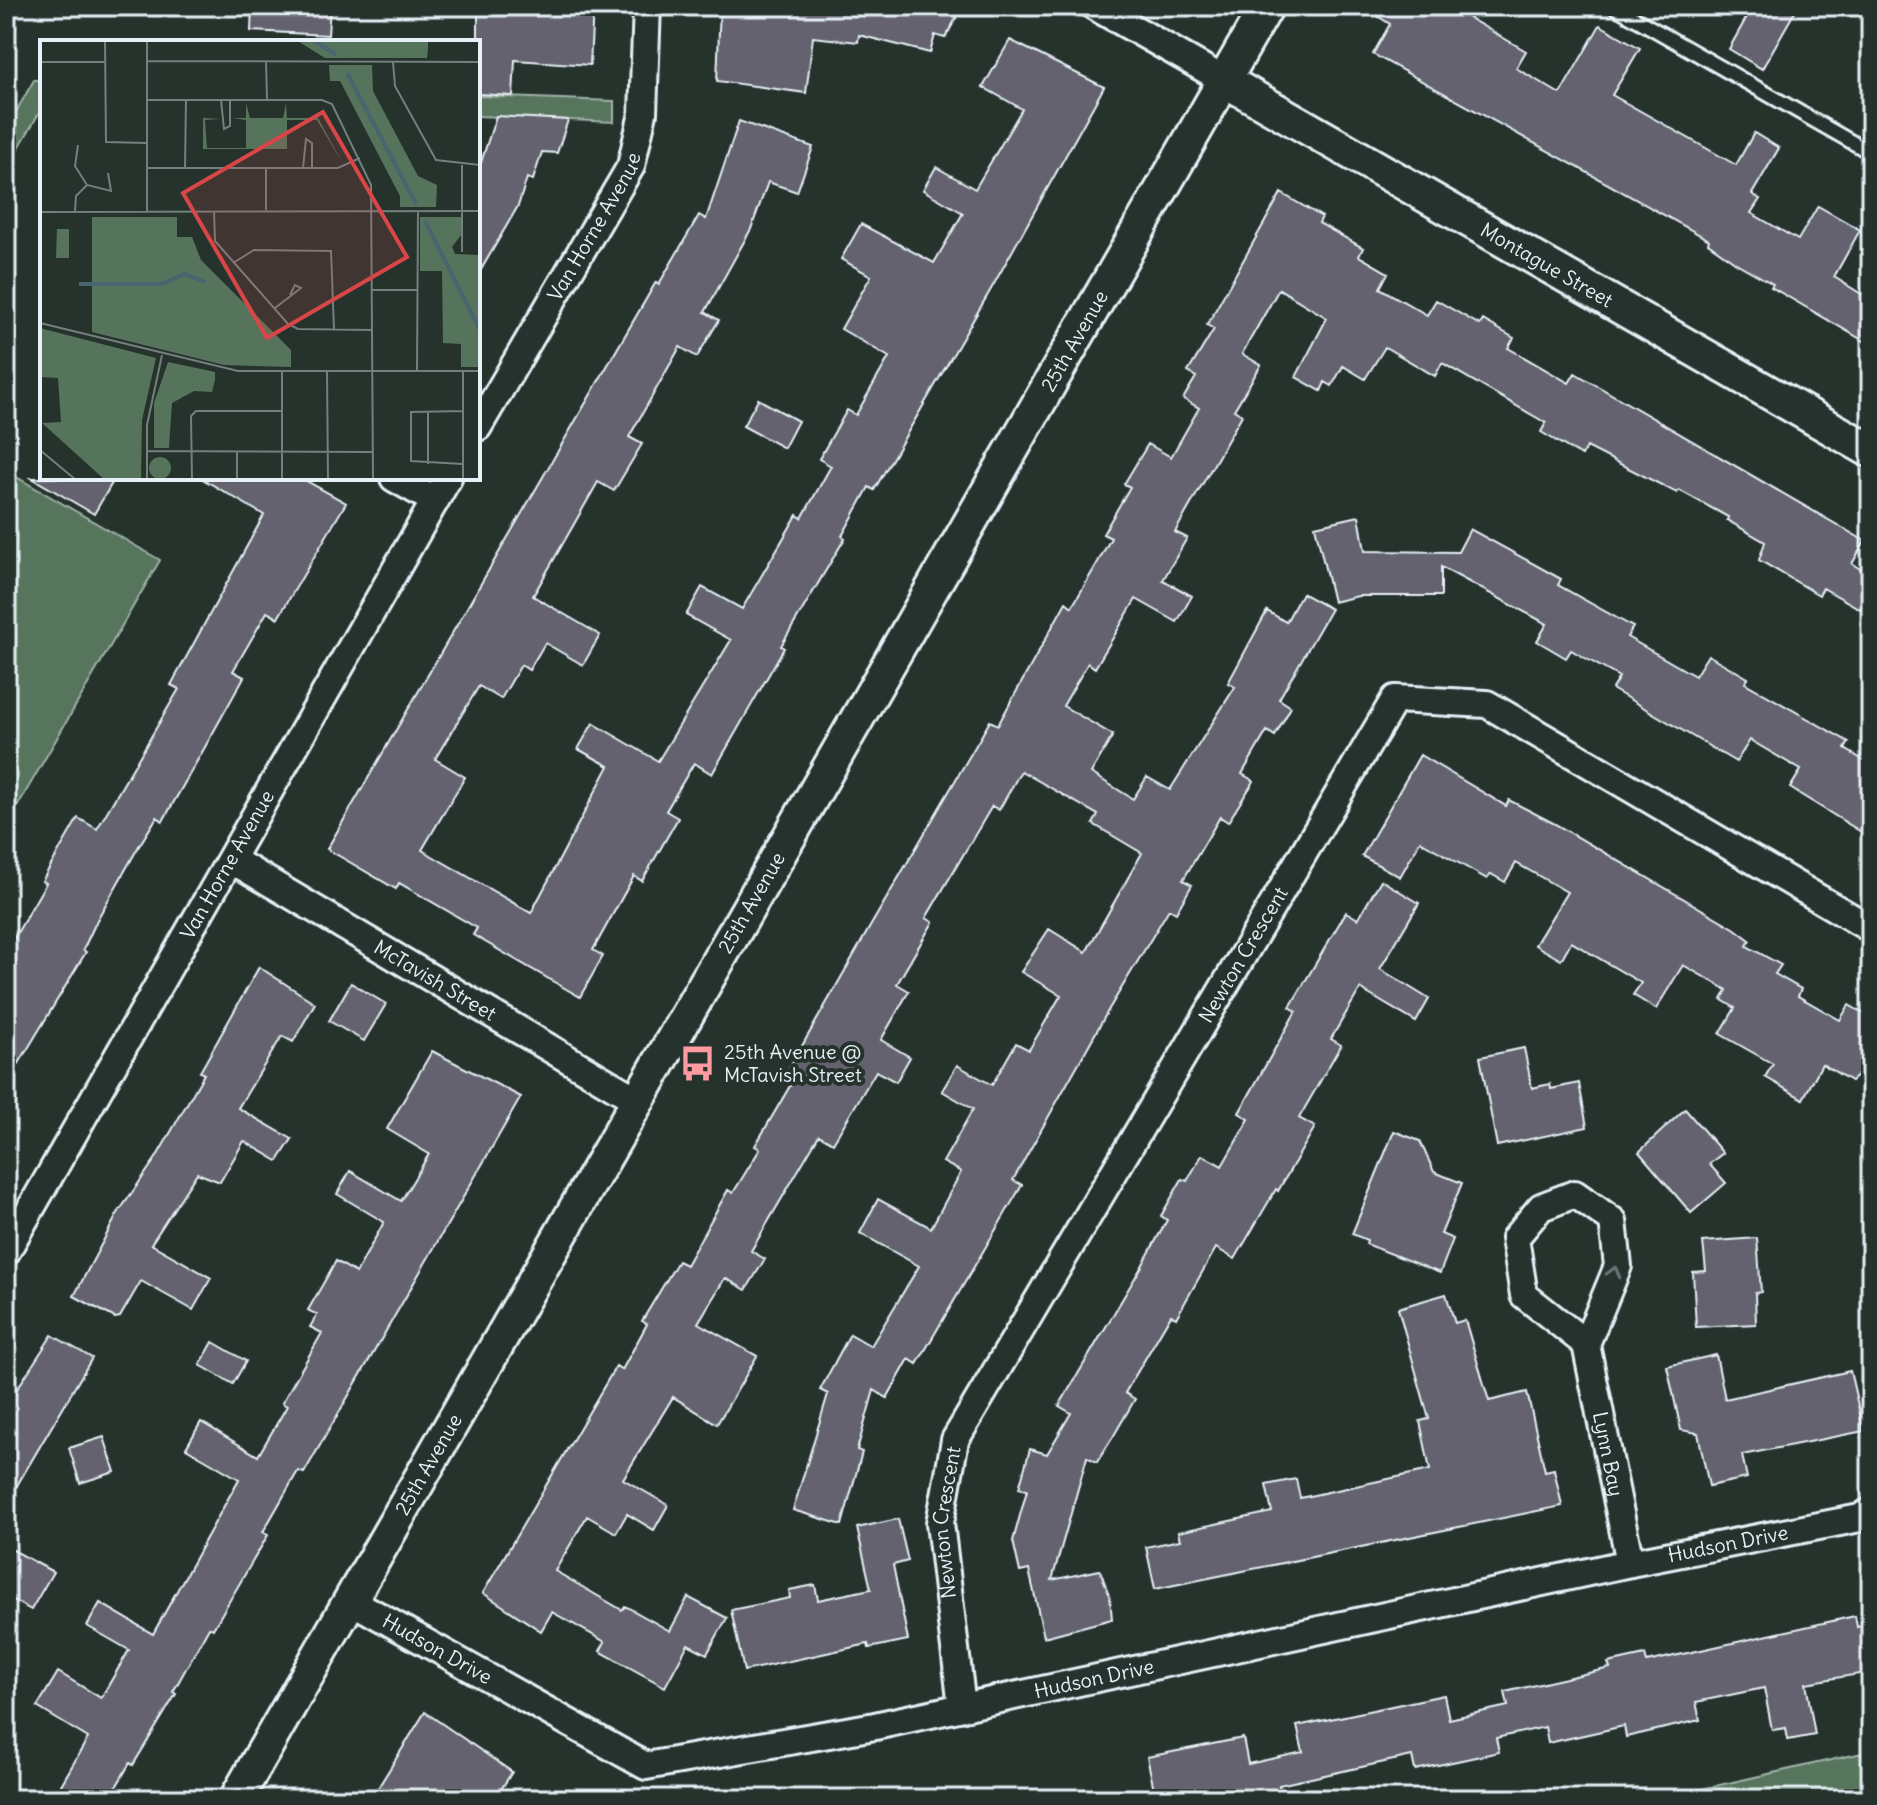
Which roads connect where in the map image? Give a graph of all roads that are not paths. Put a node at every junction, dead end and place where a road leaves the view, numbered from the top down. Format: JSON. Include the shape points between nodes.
{"nodes":[{"id":1,"x":647,"y":6,"type":"edge"},
{"id":2,"x":1094,"y":6,"type":"edge"},
{"id":3,"x":1267,"y":6,"type":"edge"},
{"id":4,"x":1613,"y":6,"type":"edge"},
{"id":5,"x":1224,"y":80,"type":"junction"},
{"id":6,"x":1871,"y":153,"type":"edge"},
{"id":7,"x":480,"y":419,"type":"edge"},
{"id":8,"x":1871,"y":451,"type":"edge"},
{"id":9,"x":398,"y":480,"type":"edge"},
{"id":10,"x":447,"y":480,"type":"edge"},
{"id":11,"x":435,"y":501,"type":"junction"},
{"id":12,"x":232,"y":860,"type":"junction"},
{"id":13,"x":1871,"y":929,"type":"edge"},
{"id":14,"x":637,"y":1100,"type":"junction"},
{"id":15,"x":6,"y":1252,"type":"edge"},
{"id":16,"x":1586,"y":1344,"type":"junction"},
{"id":17,"x":1871,"y":1511,"type":"edge"},
{"id":18,"x":1630,"y":1563,"type":"junction"},
{"id":19,"x":350,"y":1600,"type":"junction"},
{"id":20,"x":962,"y":1707,"type":"junction"},
{"id":21,"x":236,"y":1799,"type":"edge"}],
"edges":[{"from":1,"to":7,"type":"street","name":"Van Horne Avenue","via":[[643,113],[631,166]]},
{"from":2,"to":5,"type":"street"},
{"from":3,"to":5,"type":"street","name":"25th Avenue"},
{"from":4,"to":6,"type":"lane"},
{"from":5,"to":8,"type":"street","name":"Montague Street"},
{"from":5,"to":14,"type":"street","name":"25th Avenue"},
{"from":9,"to":11,"type":"street"},
{"from":10,"to":11,"type":"street","name":"Van Horne Avenue"},
{"from":11,"to":12,"type":"street","name":"Van Horne Avenue"},
{"from":12,"to":14,"type":"street","name":"McTavish Street"},
{"from":12,"to":15,"type":"street","name":"Van Horne Avenue"},
{"from":13,"to":20,"type":"street","name":"Newton Crescent","via":[[1487,704],[1395,699],[955,1440],[940,1523]]},
{"from":14,"to":19,"type":"street","name":"25th Avenue"},
{"from":16,"to":16,"type":"street","one_way":true,"via":[[1618,1266],[1613,1221],[1575,1194],[1541,1207],[1515,1238],[1524,1295]]},
{"from":16,"to":18,"type":"street","name":"Lynn Bay"},
{"from":17,"to":18,"type":"street","name":"Hudson Drive","via":[[1860,1518]]},
{"from":18,"to":20,"type":"street","name":"Hudson Drive"},
{"from":19,"to":20,"type":"street","name":"Hudson Drive","via":[[646,1766]]},
{"from":19,"to":21,"type":"street","name":"25th Avenue"}]}
